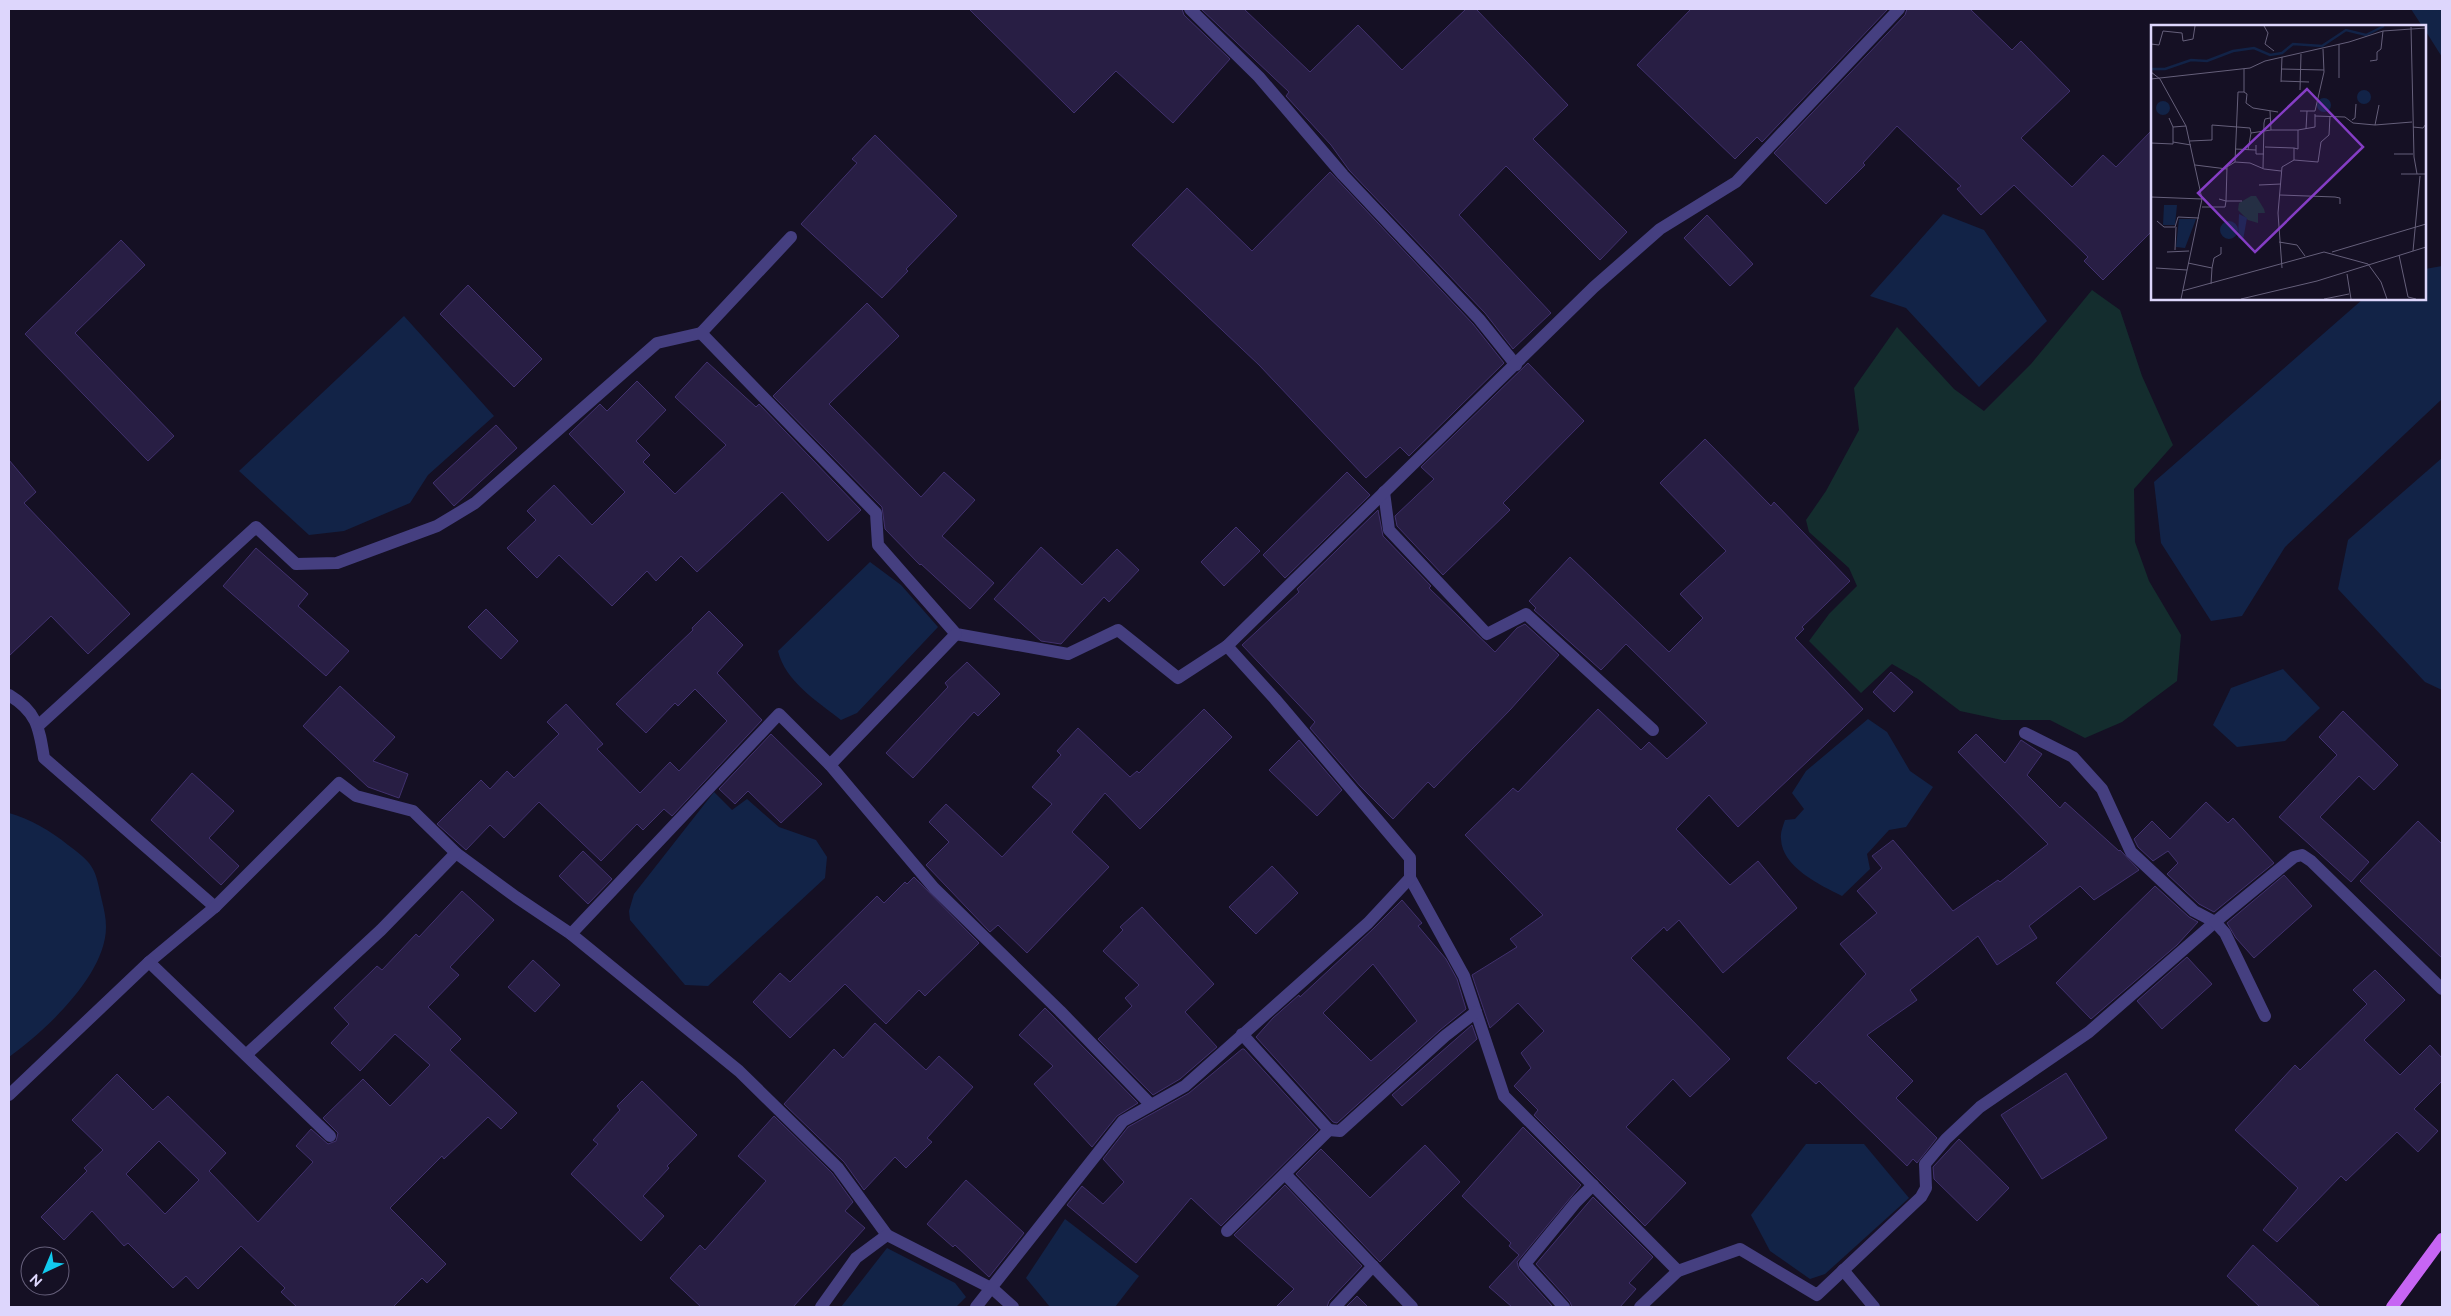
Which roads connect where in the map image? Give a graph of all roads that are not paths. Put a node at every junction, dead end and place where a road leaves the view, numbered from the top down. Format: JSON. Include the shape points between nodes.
{"nodes":[{"id":1,"x":1190,"y":9,"type":"edge"},
{"id":2,"x":1899,"y":9,"type":"edge"},
{"id":3,"x":791,"y":237,"type":"dead end"},
{"id":4,"x":701,"y":333,"type":"junction"},
{"id":5,"x":1516,"y":365,"type":"junction"},
{"id":6,"x":1384,"y":492,"type":"junction"},
{"id":7,"x":956,"y":634,"type":"junction"},
{"id":8,"x":1227,"y":646,"type":"junction"},
{"id":9,"x":9,"y":695,"type":"edge"},
{"id":10,"x":39,"y":725,"type":"junction"},
{"id":11,"x":1653,"y":730,"type":"dead end"},
{"id":12,"x":2026,"y":733,"type":"dead end"},
{"id":13,"x":830,"y":765,"type":"junction"},
{"id":14,"x":456,"y":853,"type":"junction"},
{"id":15,"x":1410,"y":878,"type":"junction"},
{"id":16,"x":214,"y":908,"type":"junction"},
{"id":17,"x":2214,"y":922,"type":"junction"},
{"id":18,"x":571,"y":934,"type":"junction"},
{"id":19,"x":149,"y":962,"type":"junction"},
{"id":20,"x":2442,"y":990,"type":"edge"},
{"id":21,"x":1476,"y":1012,"type":"junction"},
{"id":22,"x":2265,"y":1016,"type":"dead end"},
{"id":23,"x":1242,"y":1034,"type":"junction"},
{"id":24,"x":246,"y":1055,"type":"junction"},
{"id":25,"x":9,"y":1095,"type":"edge"},
{"id":26,"x":1151,"y":1105,"type":"junction"},
{"id":27,"x":1329,"y":1130,"type":"junction"},
{"id":28,"x":330,"y":1136,"type":"dead end"},
{"id":29,"x":1285,"y":1174,"type":"junction"},
{"id":30,"x":1593,"y":1185,"type":"junction"},
{"id":31,"x":1227,"y":1231,"type":"dead end"},
{"id":32,"x":887,"y":1235,"type":"junction"},
{"id":33,"x":2442,"y":1238,"type":"edge"},
{"id":34,"x":1373,"y":1266,"type":"junction"},
{"id":35,"x":1678,"y":1270,"type":"junction"},
{"id":36,"x":1843,"y":1270,"type":"junction"},
{"id":37,"x":993,"y":1289,"type":"junction"},
{"id":38,"x":821,"y":1307,"type":"edge"},
{"id":39,"x":976,"y":1307,"type":"edge"},
{"id":40,"x":1013,"y":1307,"type":"edge"},
{"id":41,"x":1335,"y":1307,"type":"edge"},
{"id":42,"x":1412,"y":1307,"type":"edge"},
{"id":43,"x":1564,"y":1307,"type":"edge"},
{"id":44,"x":1640,"y":1307,"type":"edge"},
{"id":45,"x":1874,"y":1307,"type":"edge"},
{"id":46,"x":2392,"y":1307,"type":"edge"}],
"edges":[{"from":1,"to":5,"type":"street","via":[[1259,77],[1343,175],[1479,319]]},
{"from":2,"to":5,"type":"street","via":[[1736,182],[1660,229],[1594,287]]},
{"from":3,"to":4,"type":"street"},
{"from":4,"to":7,"type":"street","via":[[876,513],[878,545]]},
{"from":4,"to":10,"type":"street","via":[[657,343],[475,503],[437,526],[337,563],[296,564],[256,526]]},
{"from":5,"to":6,"type":"street"},
{"from":6,"to":8,"type":"street"},
{"from":6,"to":11,"type":"street","via":[[1389,530],[1487,634],[1526,614]]},
{"from":7,"to":8,"type":"street","via":[[1068,654],[1118,630],[1178,678]]},
{"from":7,"to":13,"type":"street"},
{"from":8,"to":15,"type":"street","via":[[1410,858]]},
{"from":9,"to":10,"type":"street","via":[[20,702]]},
{"from":10,"to":16,"type":"street","via":[[44,758]]},
{"from":12,"to":17,"type":"street","via":[[2073,757],[2102,789],[2131,852],[2194,911]]},
{"from":13,"to":18,"type":"street","via":[[779,714]]},
{"from":13,"to":26,"type":"street","via":[[934,888]]},
{"from":14,"to":16,"type":"street","via":[[413,811],[356,796],[339,783]]},
{"from":14,"to":18,"type":"street"},
{"from":14,"to":24,"type":"street","via":[[381,930]]},
{"from":15,"to":21,"type":"street","via":[[1464,976]]},
{"from":15,"to":23,"type":"street","via":[[1368,923]]},
{"from":16,"to":19,"type":"street"},
{"from":17,"to":20,"type":"street","via":[[2294,857],[2302,855]]},
{"from":17,"to":22,"type":"street","via":[[2225,933]]},
{"from":17,"to":36,"type":"street","via":[[2089,1032],[1980,1107],[1952,1133],[1925,1164],[1926,1188],[1921,1197]]},
{"from":18,"to":32,"type":"street","via":[[739,1071],[838,1168]]},
{"from":19,"to":24,"type":"street"},
{"from":19,"to":25,"type":"street"},
{"from":21,"to":27,"type":"street","via":[[1340,1131]]},
{"from":21,"to":30,"type":"street","via":[[1504,1096]]},
{"from":23,"to":26,"type":"street","via":[[1185,1086]]},
{"from":23,"to":27,"type":"street"},
{"from":24,"to":28,"type":"street"},
{"from":26,"to":37,"type":"street","via":[[1123,1121]]},
{"from":27,"to":29,"type":"street"},
{"from":29,"to":31,"type":"street"},
{"from":29,"to":34,"type":"street"},
{"from":30,"to":35,"type":"street"},
{"from":30,"to":43,"type":"street","via":[[1525,1264]]},
{"from":32,"to":37,"type":"street"},
{"from":32,"to":38,"type":"street","via":[[856,1258]]},
{"from":33,"to":46,"type":"main road"},
{"from":34,"to":41,"type":"street"},
{"from":34,"to":42,"type":"street"},
{"from":35,"to":36,"type":"street","via":[[1740,1249],[1817,1296]]},
{"from":35,"to":44,"type":"street"},
{"from":36,"to":45,"type":"street"},
{"from":37,"to":39,"type":"street"},
{"from":37,"to":40,"type":"street"}]}
